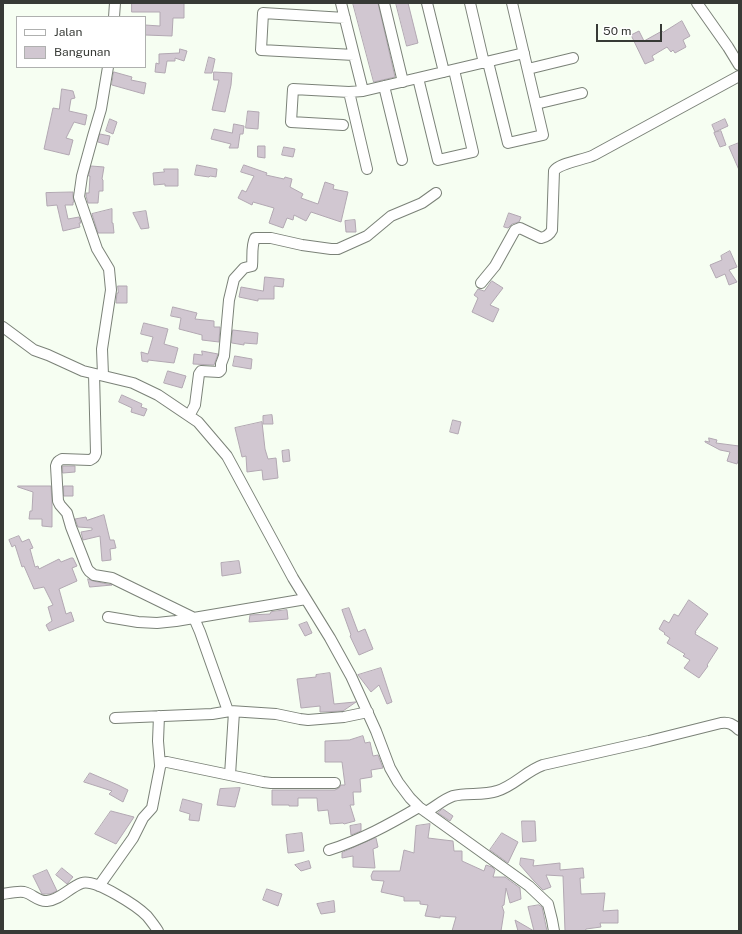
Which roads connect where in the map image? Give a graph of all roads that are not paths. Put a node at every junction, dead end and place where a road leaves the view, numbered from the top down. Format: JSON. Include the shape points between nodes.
{"nodes":[{"id":1,"x":116,"y":3,"type":"edge"},
{"id":2,"x":342,"y":3,"type":"edge"},
{"id":3,"x":384,"y":3,"type":"edge"},
{"id":4,"x":427,"y":3,"type":"edge"},
{"id":5,"x":470,"y":3,"type":"edge"},
{"id":6,"x":512,"y":3,"type":"edge"},
{"id":7,"x":697,"y":3,"type":"edge"},
{"id":8,"x":114,"y":16,"type":"edge"},
{"id":9,"x":345,"y":18,"type":"junction"},
{"id":10,"x":524,"y":53,"type":"junction"},
{"id":11,"x":354,"y":56,"type":"junction"},
{"id":12,"x":573,"y":58,"type":"dead end"},
{"id":13,"x":486,"y":62,"type":"junction"},
{"id":14,"x":739,"y":65,"type":"edge"},
{"id":15,"x":108,"y":68,"type":"edge"},
{"id":16,"x":528,"y":69,"type":"junction"},
{"id":17,"x":449,"y":71,"type":"junction"},
{"id":18,"x":739,"y":76,"type":"edge"},
{"id":19,"x":418,"y":78,"type":"junction"},
{"id":20,"x":403,"y":82,"type":"junction"},
{"id":21,"x":384,"y":86,"type":"junction"},
{"id":22,"x":349,"y":92,"type":"junction"},
{"id":23,"x":363,"y":92,"type":"junction"},
{"id":24,"x":582,"y":93,"type":"dead end"},
{"id":25,"x":536,"y":104,"type":"junction"},
{"id":26,"x":343,"y":125,"type":"dead end"},
{"id":27,"x":402,"y":160,"type":"dead end"},
{"id":28,"x":367,"y":169,"type":"dead end"},
{"id":29,"x":436,"y":193,"type":"dead end"},
{"id":30,"x":481,"y":283,"type":"dead end"},
{"id":31,"x":3,"y":327,"type":"edge"},
{"id":32,"x":99,"y":375,"type":"junction"},
{"id":33,"x":189,"y":416,"type":"junction"},
{"id":34,"x":306,"y":599,"type":"junction"},
{"id":35,"x":108,"y":617,"type":"dead end"},
{"id":36,"x":194,"y":618,"type":"junction"},
{"id":37,"x":231,"y":712,"type":"junction"},
{"id":38,"x":368,"y":712,"type":"junction"},
{"id":39,"x":158,"y":716,"type":"junction"},
{"id":40,"x":115,"y":718,"type":"dead end"},
{"id":41,"x":736,"y":727,"type":"edge"},
{"id":42,"x":160,"y":765,"type":"junction"},
{"id":43,"x":230,"y":775,"type":"junction"},
{"id":44,"x":335,"y":783,"type":"dead end"},
{"id":45,"x":423,"y":810,"type":"junction"},
{"id":46,"x":329,"y":850,"type":"dead end"},
{"id":47,"x":99,"y":886,"type":"junction"},
{"id":48,"x":3,"y":894,"type":"edge"},
{"id":49,"x":158,"y":931,"type":"edge"},
{"id":50,"x":554,"y":931,"type":"edge"}],
"edges":[{"from":1,"to":8,"type":"street"},
{"from":2,"to":9,"type":"street"},
{"from":3,"to":20,"type":"street"},
{"from":4,"to":17,"type":"street"},
{"from":5,"to":13,"type":"street"},
{"from":6,"to":10,"type":"street"},
{"from":7,"to":14,"type":"street"},
{"from":9,"to":11,"type":"street"},
{"from":9,"to":11,"type":"street","via":[[263,13],[261,50]]},
{"from":10,"to":13,"type":"street"},
{"from":10,"to":16,"type":"street"},
{"from":11,"to":23,"type":"street"},
{"from":12,"to":16,"type":"street"},
{"from":13,"to":17,"type":"street"},
{"from":13,"to":25,"type":"street","via":[[508,143],[543,135]]},
{"from":15,"to":32,"type":"street","via":[[101,109],[82,176],[79,198],[97,250],[109,269],[111,290]]},
{"from":16,"to":25,"type":"street"},
{"from":17,"to":19,"type":"street"},
{"from":17,"to":19,"type":"street","via":[[473,152],[438,160]]},
{"from":18,"to":30,"type":"street","via":[[589,158],[555,168],[552,230],[539,238],[520,228],[515,230],[495,266]]},
{"from":19,"to":20,"type":"street"},
{"from":20,"to":21,"type":"street"},
{"from":21,"to":23,"type":"street"},
{"from":21,"to":27,"type":"street"},
{"from":22,"to":23,"type":"street"},
{"from":22,"to":26,"type":"street","via":[[293,88],[291,122]]},
{"from":22,"to":28,"type":"street"},
{"from":24,"to":25,"type":"street"},
{"from":29,"to":33,"type":"street","via":[[422,204],[390,216],[367,236],[338,249],[271,238],[255,238],[252,266],[244,268],[234,279],[221,370],[201,371],[195,405]]},
{"from":31,"to":32,"type":"street","via":[[34,350],[83,371]]},
{"from":32,"to":33,"type":"street","via":[[133,383],[158,395]]},
{"from":32,"to":36,"type":"street","via":[[96,456],[90,460],[62,459],[56,463],[58,501],[68,513],[72,530],[91,573],[112,578]]},
{"from":33,"to":34,"type":"street","via":[[198,422],[227,456]]},
{"from":34,"to":36,"type":"street"},
{"from":34,"to":38,"type":"street","via":[[351,676]]},
{"from":35,"to":36,"type":"street","via":[[157,623]]},
{"from":36,"to":37,"type":"street"},
{"from":37,"to":38,"type":"street","via":[[276,714],[303,720],[344,717]]},
{"from":37,"to":39,"type":"street"},
{"from":37,"to":43,"type":"street"},
{"from":38,"to":45,"type":"street","via":[[390,768],[410,798]]},
{"from":39,"to":40,"type":"street"},
{"from":39,"to":42,"type":"street"},
{"from":41,"to":45,"type":"street","via":[[726,723],[712,725],[543,765],[497,791],[452,797]]},
{"from":42,"to":43,"type":"street","via":[[167,762]]},
{"from":42,"to":47,"type":"street","via":[[152,808]]},
{"from":43,"to":44,"type":"street","via":[[271,783]]},
{"from":45,"to":46,"type":"street"},
{"from":45,"to":50,"type":"street","via":[[529,886],[548,904]]},
{"from":47,"to":48,"type":"street","via":[[84,883],[55,899],[45,901],[25,892]]},
{"from":47,"to":49,"type":"street","via":[[138,908]]}]}
